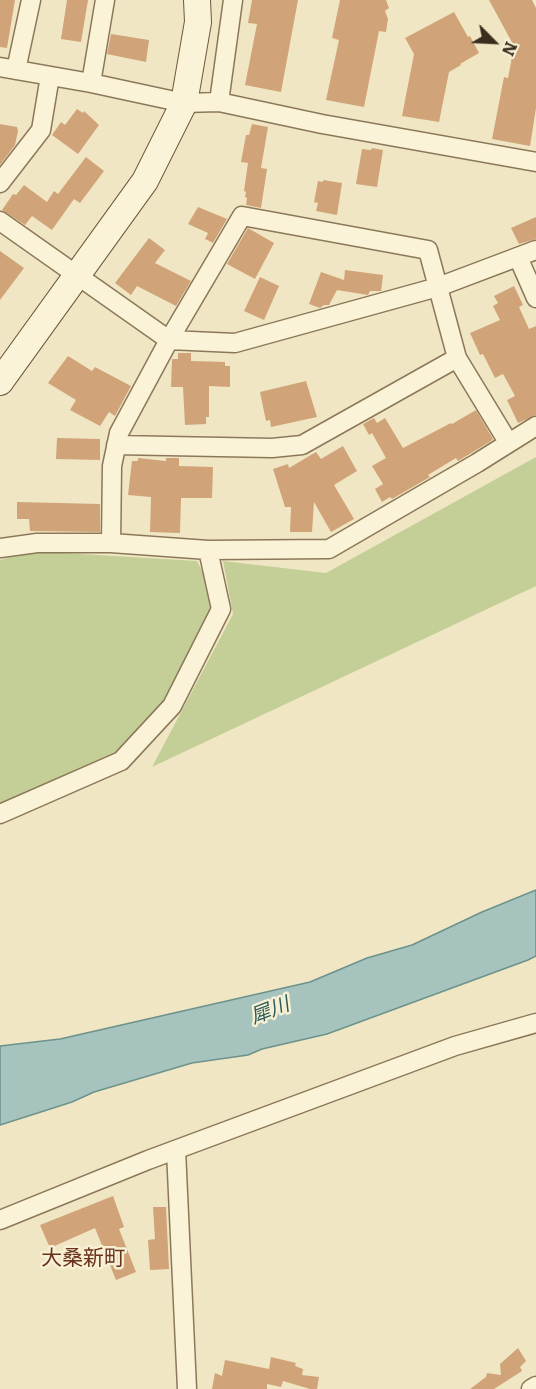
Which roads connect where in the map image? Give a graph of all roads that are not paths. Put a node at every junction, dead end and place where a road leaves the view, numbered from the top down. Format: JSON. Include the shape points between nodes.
{"nodes":[{"id":1,"x":31,"y":0,"type":"edge"},
{"id":2,"x":105,"y":0,"type":"edge"},
{"id":3,"x":197,"y":0,"type":"edge"},
{"id":4,"x":233,"y":0,"type":"edge"},
{"id":5,"x":8,"y":69,"type":"edge"},
{"id":6,"x":50,"y":76,"type":"junction"},
{"id":7,"x":91,"y":82,"type":"junction"},
{"id":8,"x":219,"y":102,"type":"junction"},
{"id":9,"x":184,"y":104,"type":"junction"},
{"id":10,"x":536,"y":162,"type":"edge"},
{"id":11,"x":4,"y":173,"type":"edge"},
{"id":12,"x":0,"y":221,"type":"edge"},
{"id":13,"x":536,"y":250,"type":"edge"},
{"id":14,"x":518,"y":257,"type":"junction"},
{"id":15,"x":76,"y":276,"type":"junction"},
{"id":16,"x":438,"y":287,"type":"junction"},
{"id":17,"x":536,"y":298,"type":"edge"},
{"id":18,"x":169,"y":340,"type":"junction"},
{"id":19,"x":457,"y":358,"type":"junction"},
{"id":20,"x":0,"y":382,"type":"edge"},
{"id":21,"x":536,"y":426,"type":"edge"},
{"id":22,"x":508,"y":442,"type":"junction"},
{"id":23,"x":116,"y":445,"type":"junction"},
{"id":24,"x":111,"y":543,"type":"junction"},
{"id":25,"x":0,"y":548,"type":"edge"},
{"id":26,"x":208,"y":550,"type":"junction"},
{"id":27,"x":0,"y":814,"type":"edge"},
{"id":28,"x":536,"y":1023,"type":"edge"},
{"id":29,"x":176,"y":1150,"type":"junction"},
{"id":30,"x":0,"y":1220,"type":"edge"},
{"id":31,"x":536,"y":1386,"type":"edge"},
{"id":32,"x":187,"y":1389,"type":"edge"},
{"id":33,"x":531,"y":1389,"type":"edge"}],
"edges":[{"from":1,"to":5,"type":"street"},
{"from":2,"to":7,"type":"street"},
{"from":3,"to":9,"type":"street","via":[[198,22]]},
{"from":4,"to":8,"type":"street"},
{"from":5,"to":6,"type":"street"},
{"from":6,"to":7,"type":"street"},
{"from":6,"to":11,"type":"street","via":[[41,130]]},
{"from":7,"to":9,"type":"street"},
{"from":8,"to":9,"type":"street"},
{"from":8,"to":10,"type":"street"},
{"from":9,"to":15,"type":"street","via":[[145,181]]},
{"from":12,"to":15,"type":"street"},
{"from":13,"to":14,"type":"street"},
{"from":14,"to":16,"type":"street"},
{"from":14,"to":17,"type":"street"},
{"from":15,"to":18,"type":"street"},
{"from":15,"to":20,"type":"street"},
{"from":16,"to":18,"type":"street","via":[[235,343]]},
{"from":16,"to":18,"type":"street","via":[[428,250],[242,216]]},
{"from":16,"to":19,"type":"street"},
{"from":18,"to":23,"type":"street"},
{"from":19,"to":22,"type":"street"},
{"from":19,"to":23,"type":"street","via":[[302,445]]},
{"from":21,"to":22,"type":"street"},
{"from":22,"to":26,"type":"street","via":[[329,549]]},
{"from":23,"to":24,"type":"street"},
{"from":24,"to":25,"type":"street","via":[[37,543]]},
{"from":24,"to":26,"type":"street"},
{"from":26,"to":27,"type":"street","via":[[221,609],[172,706],[121,761]]},
{"from":28,"to":29,"type":"street","via":[[455,1046]]},
{"from":29,"to":30,"type":"street"},
{"from":29,"to":32,"type":"street"},
{"from":31,"to":33,"type":"street"}]}
